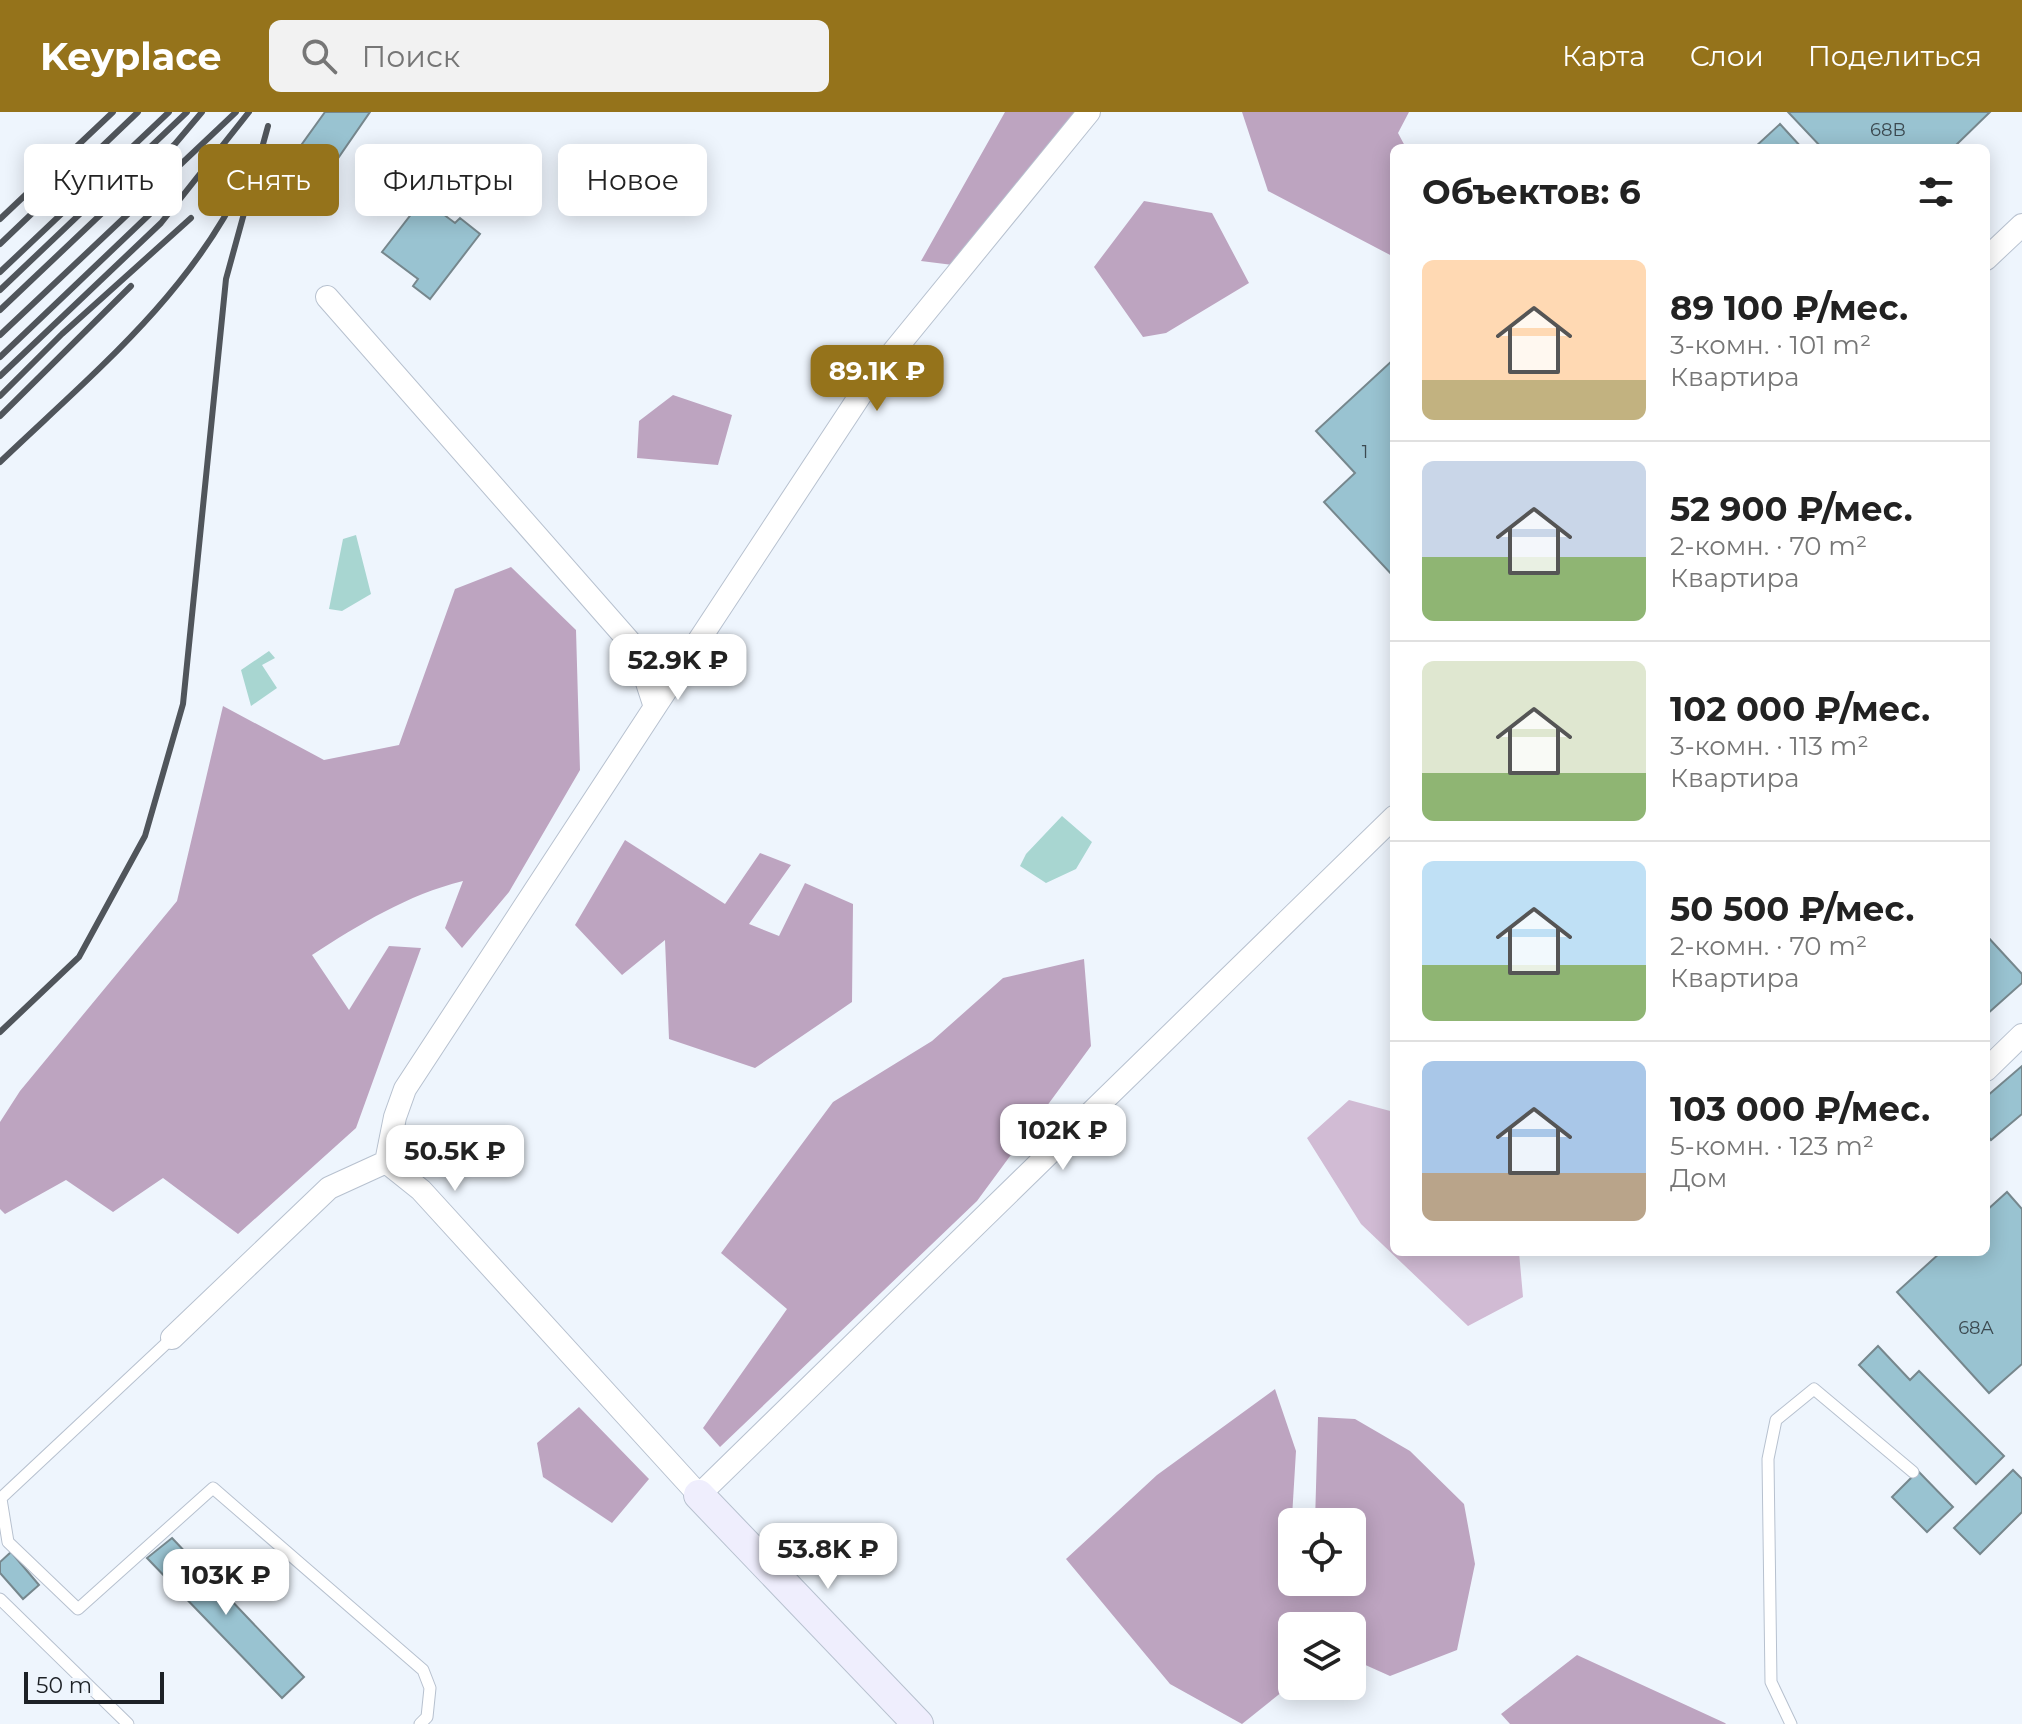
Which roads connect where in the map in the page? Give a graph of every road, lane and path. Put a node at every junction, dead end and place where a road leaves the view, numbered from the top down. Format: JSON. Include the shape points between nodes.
{"nodes":[{"id":1,"x":1089,"y":112,"type":"edge"},
{"id":2,"x":2022,"y":225,"type":"edge"},
{"id":3,"x":1990,"y":255,"type":"edge"},
{"id":4,"x":327,"y":297,"type":"dead end"},
{"id":5,"x":655,"y":707,"type":"junction"},
{"id":6,"x":1390,"y":821,"type":"edge"},
{"id":7,"x":2022,"y":1035,"type":"edge"},
{"id":8,"x":1990,"y":1066,"type":"edge"},
{"id":9,"x":386,"y":1162,"type":"junction"},
{"id":10,"x":172,"y":1338,"type":"joint"},
{"id":11,"x":1913,"y":1472,"type":"dead end"},
{"id":12,"x":699,"y":1495,"type":"junction"},
{"id":13,"x":0,"y":1499,"type":"edge"},
{"id":14,"x":0,"y":1599,"type":"edge"},
{"id":15,"x":128,"y":1724,"type":"edge"},
{"id":16,"x":420,"y":1724,"type":"edge"},
{"id":17,"x":918,"y":1724,"type":"edge"},
{"id":18,"x":1791,"y":1724,"type":"edge"}],
"edges":[{"from":1,"to":5,"type":"street","via":[[871,379]]},
{"from":2,"to":3,"type":"street"},
{"from":4,"to":5,"type":"street","via":[[636,649]]},
{"from":5,"to":9,"type":"street","via":[[405,1089]]},
{"from":6,"to":12,"type":"street"},
{"from":7,"to":8,"type":"street"},
{"from":9,"to":10,"type":"street","via":[[329,1188]]},
{"from":9,"to":12,"type":"street","via":[[421,1190]]},
{"from":10,"to":13,"type":"lane"},
{"from":11,"to":18,"type":"lane","via":[[1814,1389],[1776,1420],[1768,1459],[1771,1682]]},
{"from":12,"to":17,"type":"street"},
{"from":13,"to":16,"type":"lane","via":[[8,1542],[78,1609],[213,1488],[423,1670],[430,1688],[427,1717]]},
{"from":14,"to":15,"type":"lane"}]}
